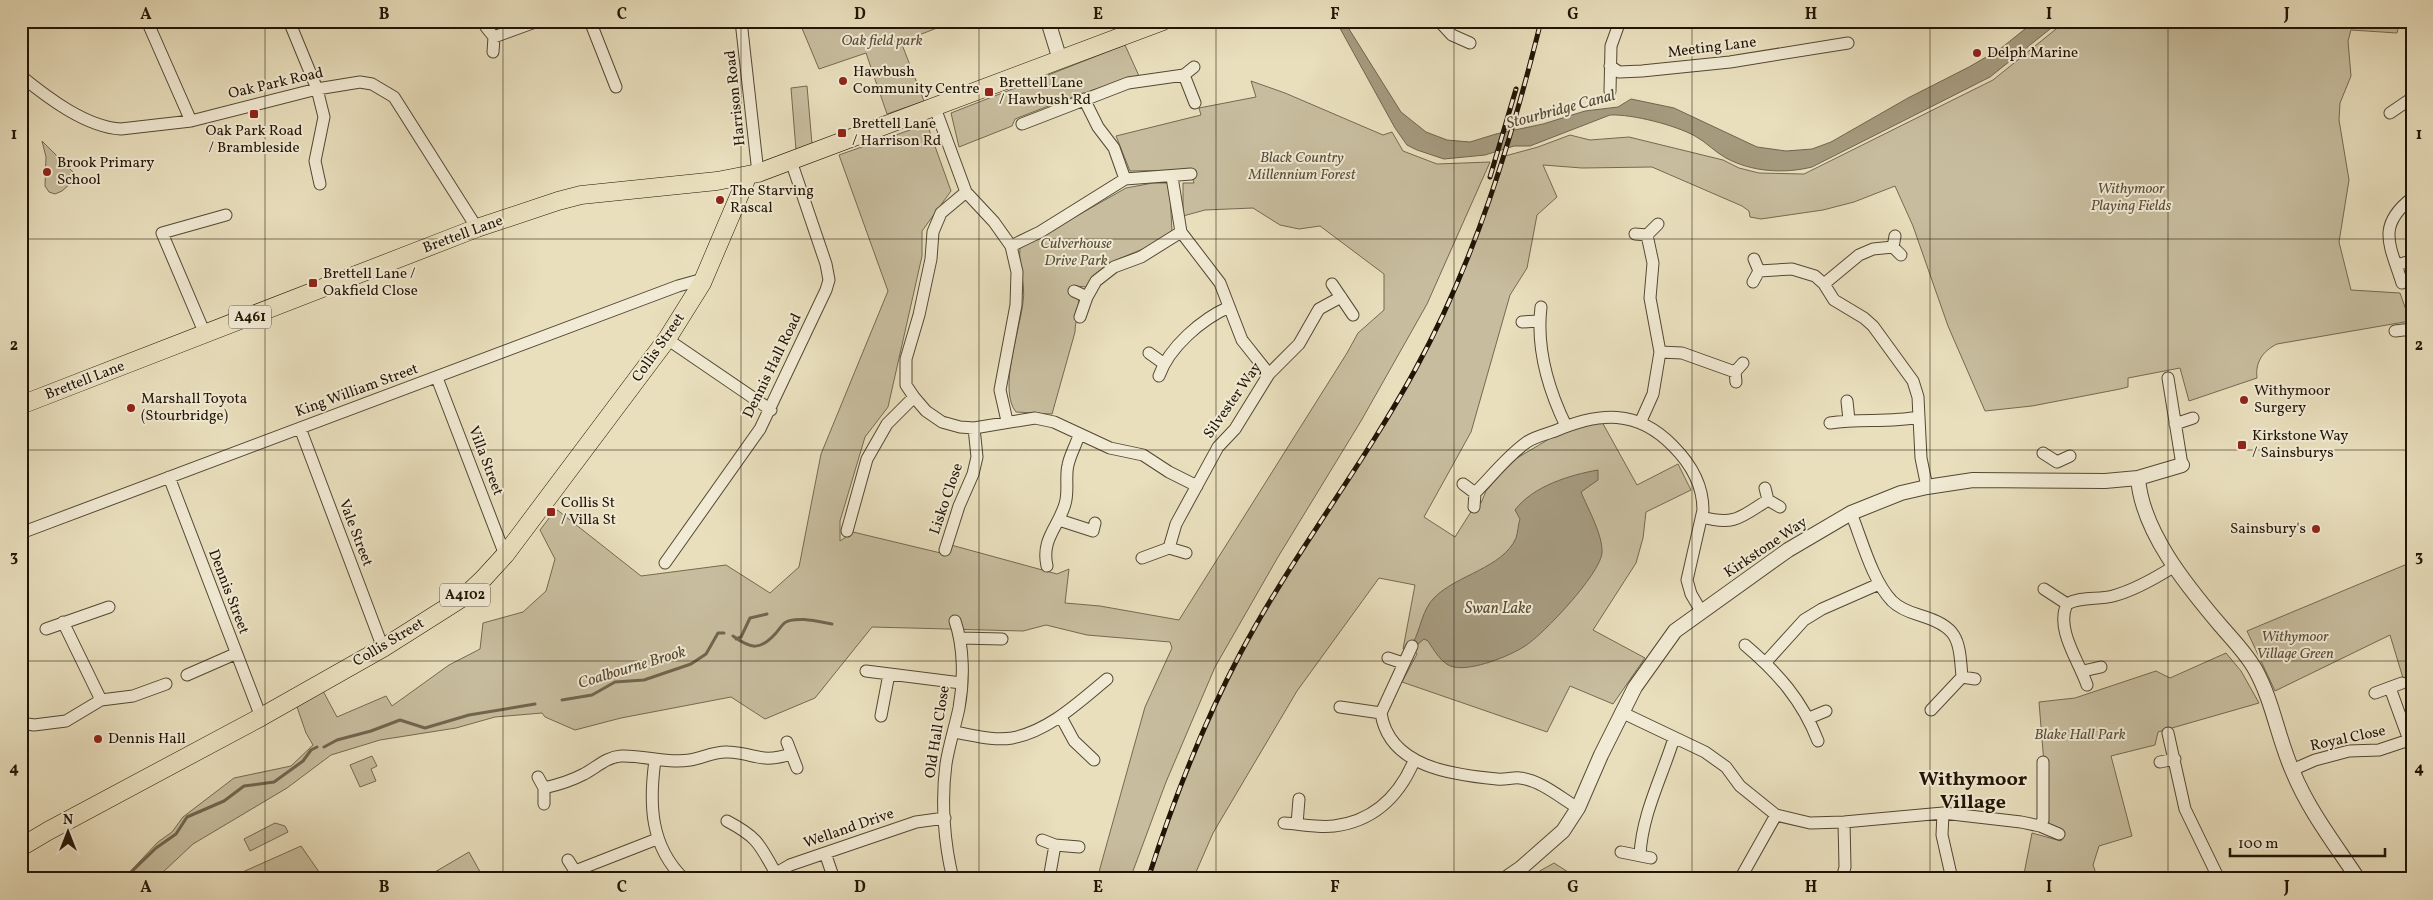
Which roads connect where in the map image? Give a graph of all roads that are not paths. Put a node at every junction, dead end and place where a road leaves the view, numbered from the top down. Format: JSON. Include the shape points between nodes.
{"nodes":[{"id":1,"x":147,"y":21,"type":"edge"},
{"id":2,"x":289,"y":21,"type":"edge"},
{"id":3,"x":538,"y":21,"type":"edge"},
{"id":4,"x":590,"y":21,"type":"edge"},
{"id":5,"x":741,"y":21,"type":"edge"},
{"id":6,"x":1048,"y":21,"type":"edge"},
{"id":7,"x":1163,"y":21,"type":"edge"},
{"id":8,"x":1439,"y":21,"type":"edge"},
{"id":9,"x":1620,"y":21,"type":"edge"},
{"id":10,"x":486,"y":28,"type":"dead end"},
{"id":11,"x":494,"y":37,"type":"junction"},
{"id":12,"x":1470,"y":43,"type":"dead end"},
{"id":13,"x":1848,"y":43,"type":"dead end"},
{"id":14,"x":493,"y":52,"type":"dead end"},
{"id":15,"x":1060,"y":60,"type":"junction"},
{"id":16,"x":1610,"y":66,"type":"junction"},
{"id":17,"x":1194,"y":67,"type":"dead end"},
{"id":18,"x":1184,"y":74,"type":"junction"},
{"id":19,"x":21,"y":76,"type":"edge"},
{"id":20,"x":616,"y":87,"type":"dead end"},
{"id":21,"x":318,"y":89,"type":"junction"},
{"id":22,"x":1610,"y":91,"type":"dead end"},
{"id":23,"x":2412,"y":98,"type":"edge"},
{"id":24,"x":1084,"y":99,"type":"junction"},
{"id":25,"x":1195,"y":103,"type":"dead end"},
{"id":26,"x":935,"y":108,"type":"junction"},
{"id":27,"x":2390,"y":113,"type":"dead end"},
{"id":28,"x":190,"y":121,"type":"junction"},
{"id":29,"x":1022,"y":124,"type":"dead end"},
{"id":30,"x":791,"y":161,"type":"junction"},
{"id":31,"x":753,"y":174,"type":"junction"},
{"id":32,"x":1191,"y":174,"type":"dead end"},
{"id":33,"x":1172,"y":177,"type":"junction"},
{"id":34,"x":1125,"y":179,"type":"junction"},
{"id":35,"x":320,"y":184,"type":"dead end"},
{"id":36,"x":966,"y":192,"type":"junction"},
{"id":37,"x":2412,"y":198,"type":"edge"},
{"id":38,"x":226,"y":215,"type":"dead end"},
{"id":39,"x":1658,"y":224,"type":"dead end"},
{"id":40,"x":477,"y":228,"type":"junction"},
{"id":41,"x":1181,"y":232,"type":"junction"},
{"id":42,"x":1635,"y":234,"type":"dead end"},
{"id":43,"x":1647,"y":235,"type":"junction"},
{"id":44,"x":1011,"y":246,"type":"junction"},
{"id":45,"x":1896,"y":246,"type":"dead end"},
{"id":46,"x":1754,"y":259,"type":"dead end"},
{"id":47,"x":2411,"y":260,"type":"edge"},
{"id":48,"x":2396,"y":265,"type":"junction"},
{"id":49,"x":1759,"y":271,"type":"junction"},
{"id":50,"x":1753,"y":282,"type":"dead end"},
{"id":51,"x":702,"y":283,"type":"junction"},
{"id":52,"x":2402,"y":283,"type":"dead end"},
{"id":53,"x":1332,"y":284,"type":"dead end"},
{"id":54,"x":1824,"y":284,"type":"junction"},
{"id":55,"x":1074,"y":291,"type":"dead end"},
{"id":56,"x":1087,"y":296,"type":"junction"},
{"id":57,"x":1341,"y":297,"type":"junction"},
{"id":58,"x":1229,"y":307,"type":"junction"},
{"id":59,"x":1540,"y":307,"type":"dead end"},
{"id":60,"x":1352,"y":315,"type":"dead end"},
{"id":61,"x":1080,"y":317,"type":"dead end"},
{"id":62,"x":1539,"y":320,"type":"junction"},
{"id":63,"x":1522,"y":322,"type":"dead end"},
{"id":64,"x":2412,"y":329,"type":"edge"},
{"id":65,"x":2395,"y":331,"type":"dead end"},
{"id":66,"x":205,"y":334,"type":"junction"},
{"id":67,"x":667,"y":339,"type":"junction"},
{"id":68,"x":1660,"y":352,"type":"junction"},
{"id":69,"x":1149,"y":353,"type":"dead end"},
{"id":70,"x":1163,"y":363,"type":"junction"},
{"id":71,"x":1744,"y":363,"type":"dead end"},
{"id":72,"x":1269,"y":374,"type":"junction"},
{"id":73,"x":1159,"y":376,"type":"dead end"},
{"id":74,"x":437,"y":378,"type":"junction"},
{"id":75,"x":2168,"y":378,"type":"dead end"},
{"id":76,"x":914,"y":396,"type":"junction"},
{"id":77,"x":1847,"y":401,"type":"dead end"},
{"id":78,"x":21,"y":405,"type":"edge"},
{"id":79,"x":770,"y":410,"type":"junction"},
{"id":80,"x":1919,"y":417,"type":"junction"},
{"id":81,"x":2193,"y":418,"type":"dead end"},
{"id":82,"x":1849,"y":420,"type":"junction"},
{"id":83,"x":1007,"y":421,"type":"junction"},
{"id":84,"x":1640,"y":423,"type":"junction"},
{"id":85,"x":1830,"y":423,"type":"dead end"},
{"id":86,"x":2176,"y":424,"type":"junction"},
{"id":87,"x":1566,"y":426,"type":"junction"},
{"id":88,"x":300,"y":428,"type":"junction"},
{"id":89,"x":974,"y":428,"type":"junction"},
{"id":90,"x":1079,"y":435,"type":"junction"},
{"id":91,"x":2043,"y":453,"type":"dead end"},
{"id":92,"x":2070,"y":456,"type":"dead end"},
{"id":93,"x":2057,"y":462,"type":"junction"},
{"id":94,"x":2182,"y":465,"type":"joint"},
{"id":95,"x":169,"y":477,"type":"junction"},
{"id":96,"x":2138,"y":478,"type":"junction"},
{"id":97,"x":2055,"y":480,"type":"junction"},
{"id":98,"x":1463,"y":484,"type":"dead end"},
{"id":99,"x":1197,"y":486,"type":"junction"},
{"id":100,"x":1927,"y":487,"type":"junction"},
{"id":101,"x":1766,"y":488,"type":"dead end"},
{"id":102,"x":1475,"y":493,"type":"junction"},
{"id":103,"x":1768,"y":500,"type":"junction"},
{"id":104,"x":1474,"y":507,"type":"dead end"},
{"id":105,"x":1780,"y":507,"type":"dead end"},
{"id":106,"x":1851,"y":513,"type":"junction"},
{"id":107,"x":1702,"y":517,"type":"junction"},
{"id":108,"x":1059,"y":520,"type":"junction"},
{"id":109,"x":1095,"y":523,"type":"dead end"},
{"id":110,"x":847,"y":531,"type":"dead end"},
{"id":111,"x":21,"y":533,"type":"edge"},
{"id":112,"x":1170,"y":548,"type":"junction"},
{"id":113,"x":945,"y":550,"type":"dead end"},
{"id":114,"x":1186,"y":552,"type":"dead end"},
{"id":115,"x":505,"y":555,"type":"junction"},
{"id":116,"x":1142,"y":558,"type":"dead end"},
{"id":117,"x":665,"y":563,"type":"dead end"},
{"id":118,"x":1047,"y":566,"type":"dead end"},
{"id":119,"x":2173,"y":567,"type":"junction"},
{"id":120,"x":1880,"y":584,"type":"junction"},
{"id":121,"x":2044,"y":589,"type":"dead end"},
{"id":122,"x":2067,"y":604,"type":"junction"},
{"id":123,"x":109,"y":607,"type":"dead end"},
{"id":124,"x":1701,"y":611,"type":"junction"},
{"id":125,"x":955,"y":621,"type":"dead end"},
{"id":126,"x":63,"y":622,"type":"junction"},
{"id":127,"x":46,"y":629,"type":"dead end"},
{"id":128,"x":961,"y":638,"type":"junction"},
{"id":129,"x":1002,"y":639,"type":"dead end"},
{"id":130,"x":1745,"y":645,"type":"dead end"},
{"id":131,"x":1412,"y":646,"type":"dead end"},
{"id":132,"x":382,"y":648,"type":"junction"},
{"id":133,"x":236,"y":654,"type":"junction"},
{"id":134,"x":1388,"y":658,"type":"dead end"},
{"id":135,"x":1766,"y":662,"type":"junction"},
{"id":136,"x":1403,"y":663,"type":"junction"},
{"id":137,"x":2102,"y":667,"type":"dead end"},
{"id":138,"x":866,"y":671,"type":"dead end"},
{"id":139,"x":2082,"y":671,"type":"junction"},
{"id":140,"x":187,"y":674,"type":"dead end"},
{"id":141,"x":888,"y":674,"type":"junction"},
{"id":142,"x":1962,"y":677,"type":"junction"},
{"id":143,"x":1107,"y":679,"type":"dead end"},
{"id":144,"x":1975,"y":679,"type":"dead end"},
{"id":145,"x":961,"y":683,"type":"junction"},
{"id":146,"x":2402,"y":683,"type":"dead end"},
{"id":147,"x":166,"y":684,"type":"dead end"},
{"id":148,"x":2087,"y":685,"type":"dead end"},
{"id":149,"x":2390,"y":688,"type":"junction"},
{"id":150,"x":2375,"y":693,"type":"dead end"},
{"id":151,"x":102,"y":700,"type":"junction"},
{"id":152,"x":1340,"y":707,"type":"dead end"},
{"id":153,"x":1931,"y":710,"type":"dead end"},
{"id":154,"x":1826,"y":711,"type":"dead end"},
{"id":155,"x":1622,"y":712,"type":"junction"},
{"id":156,"x":1381,"y":713,"type":"junction"},
{"id":157,"x":881,"y":716,"type":"dead end"},
{"id":158,"x":261,"y":717,"type":"junction"},
{"id":159,"x":1061,"y":717,"type":"junction"},
{"id":160,"x":1809,"y":718,"type":"junction"},
{"id":161,"x":21,"y":723,"type":"edge"},
{"id":162,"x":954,"y":732,"type":"junction"},
{"id":163,"x":2168,"y":733,"type":"dead end"},
{"id":164,"x":1674,"y":738,"type":"junction"},
{"id":165,"x":2410,"y":739,"type":"edge"},
{"id":166,"x":1818,"y":741,"type":"dead end"},
{"id":167,"x":787,"y":742,"type":"dead end"},
{"id":168,"x":792,"y":754,"type":"junction"},
{"id":169,"x":2174,"y":759,"type":"junction"},
{"id":170,"x":655,"y":760,"type":"junction"},
{"id":171,"x":1094,"y":760,"type":"dead end"},
{"id":172,"x":1414,"y":761,"type":"junction"},
{"id":173,"x":2043,"y":762,"type":"dead end"},
{"id":174,"x":2160,"y":762,"type":"dead end"},
{"id":175,"x":797,"y":768,"type":"dead end"},
{"id":176,"x":2292,"y":770,"type":"junction"},
{"id":177,"x":538,"y":777,"type":"dead end"},
{"id":178,"x":544,"y":788,"type":"junction"},
{"id":179,"x":1299,"y":799,"type":"dead end"},
{"id":180,"x":544,"y":804,"type":"dead end"},
{"id":181,"x":1578,"y":808,"type":"junction"},
{"id":182,"x":1943,"y":813,"type":"junction"},
{"id":183,"x":1776,"y":815,"type":"junction"},
{"id":184,"x":945,"y":818,"type":"junction"},
{"id":185,"x":727,"y":821,"type":"dead end"},
{"id":186,"x":1844,"y":822,"type":"junction"},
{"id":187,"x":1284,"y":823,"type":"dead end"},
{"id":188,"x":1297,"y":824,"type":"junction"},
{"id":189,"x":2040,"y":826,"type":"junction"},
{"id":190,"x":2059,"y":834,"type":"dead end"},
{"id":191,"x":656,"y":839,"type":"junction"},
{"id":192,"x":1042,"y":840,"type":"dead end"},
{"id":193,"x":1055,"y":844,"type":"junction"},
{"id":194,"x":21,"y":847,"type":"edge"},
{"id":195,"x":1079,"y":847,"type":"dead end"},
{"id":196,"x":1621,"y":852,"type":"dead end"},
{"id":197,"x":825,"y":854,"type":"junction"},
{"id":198,"x":568,"y":860,"type":"dead end"},
{"id":199,"x":575,"y":875,"type":"edge"},
{"id":200,"x":771,"y":875,"type":"edge"},
{"id":201,"x":684,"y":879,"type":"edge"},
{"id":202,"x":834,"y":879,"type":"edge"},
{"id":203,"x":953,"y":879,"type":"edge"},
{"id":204,"x":1049,"y":879,"type":"edge"},
{"id":205,"x":1505,"y":879,"type":"edge"},
{"id":206,"x":1740,"y":879,"type":"edge"},
{"id":207,"x":1842,"y":879,"type":"edge"},
{"id":208,"x":1952,"y":879,"type":"edge"},
{"id":209,"x":2218,"y":879,"type":"edge"},
{"id":210,"x":2358,"y":879,"type":"edge"}],
"edges":[{"from":1,"to":28,"type":"street"},
{"from":2,"to":21,"type":"street"},
{"from":3,"to":11,"type":"street"},
{"from":4,"to":20,"type":"street"},
{"from":5,"to":31,"type":"street","name":"Harrison Road"},
{"from":6,"to":15,"type":"street"},
{"from":7,"to":15,"type":"main road","number":"A461"},
{"from":8,"to":12,"type":"street","via":[[1452,35]]},
{"from":9,"to":16,"type":"street","via":[[1611,46]]},
{"from":10,"to":11,"type":"street"},
{"from":11,"to":14,"type":"street"},
{"from":13,"to":16,"type":"street","name":"Meeting Lane","via":[[1730,62],[1642,71],[1619,72]]},
{"from":15,"to":26,"type":"main road","number":"A461"},
{"from":16,"to":22,"type":"street"},
{"from":17,"to":18,"type":"street"},
{"from":18,"to":24,"type":"street","via":[[1128,83]]},
{"from":18,"to":25,"type":"street"},
{"from":19,"to":28,"type":"street","name":"Oak Park Road","via":[[82,118],[110,128]]},
{"from":21,"to":28,"type":"street","name":"Oak Park Road"},
{"from":21,"to":35,"type":"street","via":[[324,117],[315,161]]},
{"from":21,"to":40,"type":"street","name":"Oak Park Road","via":[[360,82],[372,84],[394,97]]},
{"from":23,"to":27,"type":"street"},
{"from":24,"to":29,"type":"street"},
{"from":24,"to":34,"type":"street","via":[[1098,127],[1114,148]]},
{"from":26,"to":30,"type":"main road","number":"A461"},
{"from":26,"to":36,"type":"street"},
{"from":30,"to":31,"type":"main road","number":"A461"},
{"from":30,"to":79,"type":"street","name":"Dennis Hall Road","via":[[829,280]]},
{"from":31,"to":40,"type":"main road","name":"Brettell Lane","number":"A461","via":[[717,181],[581,195]]},
{"from":31,"to":51,"type":"main road","name":"Collis Street","number":"A4102"},
{"from":32,"to":33,"type":"street"},
{"from":33,"to":34,"type":"street"},
{"from":33,"to":41,"type":"street"},
{"from":34,"to":44,"type":"street","via":[[1040,232]]},
{"from":36,"to":44,"type":"street"},
{"from":36,"to":76,"type":"street","via":[[941,213],[933,232],[931,259],[906,360],[906,385]]},
{"from":37,"to":48,"type":"street","via":[[2395,213],[2388,230]]},
{"from":38,"to":66,"type":"street","via":[[162,233]]},
{"from":39,"to":43,"type":"street"},
{"from":40,"to":66,"type":"main road","name":"Brettell Lane","number":"A461"},
{"from":41,"to":56,"type":"street","via":[[1140,257],[1114,267],[1096,281]]},
{"from":41,"to":58,"type":"street","via":[[1220,283]]},
{"from":42,"to":43,"type":"street"},
{"from":43,"to":68,"type":"street","via":[[1652,263],[1650,298]]},
{"from":44,"to":83,"type":"street","via":[[1017,272],[1016,305],[1000,390]]},
{"from":45,"to":54,"type":"street","via":[[1859,255]]},
{"from":46,"to":49,"type":"street"},
{"from":47,"to":48,"type":"street"},
{"from":48,"to":52,"type":"street"},
{"from":49,"to":50,"type":"street"},
{"from":49,"to":54,"type":"street","via":[[1805,272]]},
{"from":51,"to":67,"type":"main road","name":"Collis Street","number":"A4102"},
{"from":51,"to":74,"type":"street","name":"King William Street","via":[[696,280],[678,286]]},
{"from":53,"to":57,"type":"street"},
{"from":54,"to":80,"type":"street","via":[[1834,300],[1873,326],[1913,381]]},
{"from":55,"to":56,"type":"street"},
{"from":56,"to":61,"type":"street"},
{"from":57,"to":60,"type":"street"},
{"from":57,"to":72,"type":"street","name":"Silvester Way","via":[[1319,309],[1300,344]]},
{"from":58,"to":70,"type":"street","via":[[1210,315]]},
{"from":58,"to":72,"type":"street","via":[[1242,340]]},
{"from":59,"to":62,"type":"street"},
{"from":62,"to":63,"type":"street"},
{"from":62,"to":87,"type":"street","via":[[1548,387]]},
{"from":64,"to":65,"type":"street"},
{"from":66,"to":78,"type":"main road","name":"Brettell Lane","number":"A461"},
{"from":67,"to":79,"type":"street"},
{"from":67,"to":115,"type":"main road","name":"Collis Street","number":"A4102"},
{"from":68,"to":71,"type":"street","via":[[1682,354],[1736,377]]},
{"from":68,"to":84,"type":"street","via":[[1653,394]]},
{"from":69,"to":70,"type":"street"},
{"from":70,"to":73,"type":"street"},
{"from":72,"to":99,"type":"street","name":"Silvester Way","via":[[1235,429],[1218,447]]},
{"from":74,"to":88,"type":"street","name":"King William Street"},
{"from":74,"to":115,"type":"street","name":"Villa Street"},
{"from":75,"to":86,"type":"street"},
{"from":76,"to":89,"type":"street","via":[[926,411],[942,422]]},
{"from":76,"to":110,"type":"street","via":[[887,424],[867,459]]},
{"from":77,"to":82,"type":"street"},
{"from":79,"to":117,"type":"street","name":"Dennis Hall Road","via":[[760,429]]},
{"from":80,"to":82,"type":"street","via":[[1883,422]]},
{"from":80,"to":100,"type":"street","via":[[1921,458]]},
{"from":81,"to":86,"type":"street"},
{"from":82,"to":85,"type":"street"},
{"from":83,"to":89,"type":"street"},
{"from":83,"to":90,"type":"street","via":[[1035,418],[1054,422]]},
{"from":84,"to":87,"type":"street","via":[[1603,416]]},
{"from":84,"to":107,"type":"street","via":[[1666,439],[1697,478],[1703,498]]},
{"from":86,"to":94,"type":"street"},
{"from":87,"to":102,"type":"street","via":[[1528,442]]},
{"from":88,"to":95,"type":"street","name":"King William Street"},
{"from":88,"to":132,"type":"street","name":"Vale Street"},
{"from":89,"to":113,"type":"street","name":"Lisko Close","via":[[977,457],[973,474]]},
{"from":90,"to":99,"type":"street","via":[[1110,448],[1143,455]]},
{"from":90,"to":108,"type":"street","via":[[1068,465],[1066,502]]},
{"from":91,"to":93,"type":"street"},
{"from":92,"to":93,"type":"street"},
{"from":93,"to":97,"type":"street"},
{"from":94,"to":96,"type":"street","name":"Kirkstone Way"},
{"from":95,"to":111,"type":"street","name":"King William Street"},
{"from":95,"to":133,"type":"street","name":"Dennis Street"},
{"from":96,"to":97,"type":"street","name":"Kirkstone Way"},
{"from":96,"to":119,"type":"street","via":[[2156,537]]},
{"from":97,"to":100,"type":"street","name":"Kirkstone Way","via":[[1973,480]]},
{"from":98,"to":102,"type":"street"},
{"from":99,"to":112,"type":"street","name":"Silvester Way","via":[[1176,524]]},
{"from":100,"to":106,"type":"street","name":"Kirkstone Way","via":[[1901,493]]},
{"from":101,"to":103,"type":"street"},
{"from":102,"to":104,"type":"street"},
{"from":103,"to":105,"type":"street"},
{"from":103,"to":107,"type":"street","via":[[1731,522]]},
{"from":106,"to":120,"type":"street"},
{"from":106,"to":124,"type":"street","name":"Kirkstone Way","via":[[1788,550]]},
{"from":107,"to":124,"type":"street","via":[[1687,580]]},
{"from":108,"to":109,"type":"street","via":[[1093,531]]},
{"from":108,"to":118,"type":"street","via":[[1049,536],[1044,554]]},
{"from":112,"to":114,"type":"street"},
{"from":112,"to":116,"type":"street"},
{"from":115,"to":132,"type":"main road","name":"Collis Street","number":"A4102","via":[[465,596]]},
{"from":119,"to":122,"type":"street","via":[[2143,585],[2112,596],[2075,599]]},
{"from":119,"to":176,"type":"street","via":[[2254,667]]},
{"from":120,"to":135,"type":"street","via":[[1804,620]]},
{"from":120,"to":142,"type":"street","via":[[1892,601],[1906,611],[1933,619],[1953,631],[1960,648]]},
{"from":121,"to":122,"type":"street"},
{"from":122,"to":139,"type":"street","via":[[2063,619]]},
{"from":123,"to":126,"type":"street"},
{"from":124,"to":155,"type":"street","name":"Kirkstone Way","via":[[1674,631],[1635,687]]},
{"from":125,"to":128,"type":"street","name":"Old Hall Close"},
{"from":126,"to":127,"type":"street"},
{"from":126,"to":151,"type":"street"},
{"from":128,"to":129,"type":"street"},
{"from":128,"to":145,"type":"street","name":"Old Hall Close"},
{"from":130,"to":135,"type":"street"},
{"from":131,"to":136,"type":"street"},
{"from":132,"to":158,"type":"main road","name":"Collis Street","number":"A4102"},
{"from":133,"to":140,"type":"street"},
{"from":133,"to":158,"type":"street","name":"Dennis Street"},
{"from":134,"to":136,"type":"street"},
{"from":135,"to":160,"type":"street"},
{"from":136,"to":156,"type":"street"},
{"from":137,"to":139,"type":"street"},
{"from":138,"to":141,"type":"street"},
{"from":139,"to":148,"type":"street"},
{"from":141,"to":145,"type":"street"},
{"from":141,"to":157,"type":"street"},
{"from":142,"to":144,"type":"street"},
{"from":142,"to":153,"type":"street"},
{"from":143,"to":159,"type":"street"},
{"from":145,"to":162,"type":"street","name":"Old Hall Close"},
{"from":146,"to":149,"type":"street"},
{"from":147,"to":151,"type":"street","via":[[133,696]]},
{"from":149,"to":150,"type":"street"},
{"from":149,"to":165,"type":"street"},
{"from":151,"to":161,"type":"street","via":[[66,721],[34,725]]},
{"from":152,"to":156,"type":"street"},
{"from":154,"to":160,"type":"street"},
{"from":155,"to":164,"type":"street"},
{"from":155,"to":181,"type":"street","name":"Kirkstone Way"},
{"from":156,"to":172,"type":"street","via":[[1382,722],[1394,744]]},
{"from":158,"to":194,"type":"main road","name":"Collis Street","number":"A4102"},
{"from":159,"to":162,"type":"street","via":[[1011,738]]},
{"from":159,"to":171,"type":"street","via":[[1074,742]]},
{"from":160,"to":166,"type":"street"},
{"from":162,"to":184,"type":"street","name":"Old Hall Close","via":[[946,764]]},
{"from":163,"to":169,"type":"street"},
{"from":164,"to":183,"type":"street","via":[[1705,752]]},
{"from":164,"to":196,"type":"street","via":[[1648,809],[1645,856]]},
{"from":165,"to":176,"type":"street","name":"Royal Close","via":[[2379,750],[2349,752],[2315,760]]},
{"from":167,"to":168,"type":"street"},
{"from":168,"to":170,"type":"street","via":[[766,760],[726,752],[691,760]]},
{"from":168,"to":175,"type":"street"},
{"from":169,"to":174,"type":"street"},
{"from":169,"to":209,"type":"street","via":[[2184,809]]},
{"from":170,"to":178,"type":"street","via":[[621,756],[604,761],[570,780]]},
{"from":170,"to":191,"type":"street","via":[[651,801]]},
{"from":172,"to":181,"type":"street","via":[[1459,774],[1521,778],[1540,785]]},
{"from":172,"to":188,"type":"street","via":[[1400,788],[1368,815],[1334,826]]},
{"from":173,"to":189,"type":"street","via":[[2043,820]]},
{"from":176,"to":210,"type":"street","via":[[2303,796]]},
{"from":177,"to":178,"type":"street"},
{"from":178,"to":180,"type":"street"},
{"from":179,"to":188,"type":"street"},
{"from":181,"to":205,"type":"street","name":"Kirkstone Way","via":[[1563,830],[1522,868]]},
{"from":182,"to":186,"type":"street"},
{"from":182,"to":189,"type":"street"},
{"from":182,"to":208,"type":"street","via":[[1942,835]]},
{"from":183,"to":186,"type":"street","via":[[1810,823]]},
{"from":183,"to":206,"type":"street"},
{"from":184,"to":197,"type":"street","name":"Welland Drive","via":[[916,822]]},
{"from":184,"to":203,"type":"street","name":"Old Hall Close"},
{"from":185,"to":200,"type":"street","via":[[750,834],[761,846]]},
{"from":186,"to":207,"type":"street","via":[[1845,867]]},
{"from":187,"to":188,"type":"street"},
{"from":189,"to":190,"type":"street"},
{"from":191,"to":199,"type":"street"},
{"from":191,"to":201,"type":"street"},
{"from":192,"to":193,"type":"street"},
{"from":193,"to":195,"type":"street"},
{"from":193,"to":204,"type":"street"},
{"from":197,"to":200,"type":"street","name":"Welland Drive"},
{"from":197,"to":202,"type":"street"},
{"from":198,"to":199,"type":"street"}]}
